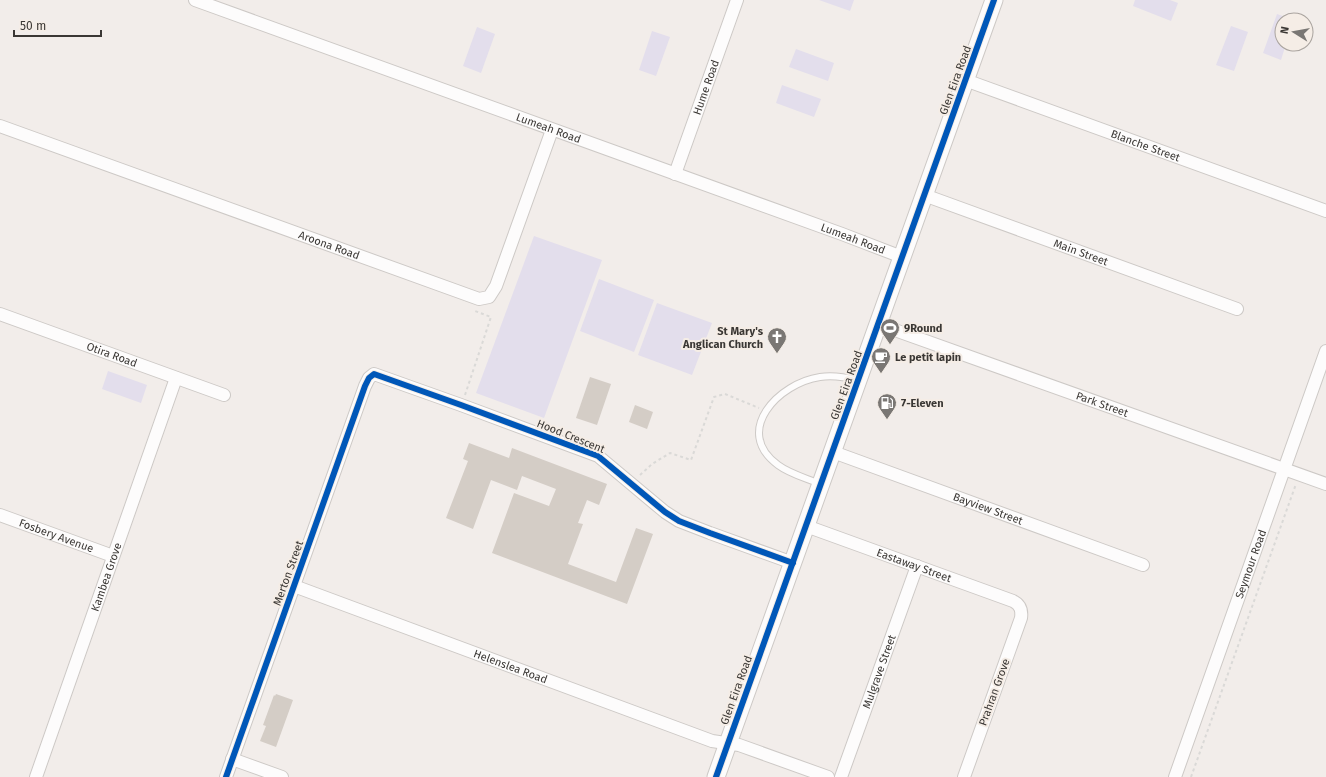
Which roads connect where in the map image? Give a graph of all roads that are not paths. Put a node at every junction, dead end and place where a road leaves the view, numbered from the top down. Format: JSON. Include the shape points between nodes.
{"nodes":[{"id":1,"x":195,"y":0,"type":"edge"},
{"id":2,"x":737,"y":0,"type":"edge"},
{"id":3,"x":994,"y":0,"type":"edge"},
{"id":4,"x":965,"y":80,"type":"junction"},
{"id":5,"x":0,"y":126,"type":"edge"},
{"id":6,"x":552,"y":130,"type":"junction"},
{"id":7,"x":675,"y":174,"type":"junction"},
{"id":8,"x":924,"y":195,"type":"junction"},
{"id":9,"x":1326,"y":211,"type":"edge"},
{"id":10,"x":902,"y":257,"type":"junction"},
{"id":11,"x":1237,"y":309,"type":"dead end"},
{"id":12,"x":0,"y":314,"type":"edge"},
{"id":13,"x":878,"y":324,"type":"junction"},
{"id":14,"x":1326,"y":352,"type":"edge"},
{"id":15,"x":371,"y":376,"type":"joint"},
{"id":16,"x":176,"y":378,"type":"junction"},
{"id":17,"x":858,"y":380,"type":"junction"},
{"id":18,"x":224,"y":394,"type":"dead end"},
{"id":19,"x":833,"y":452,"type":"junction"},
{"id":20,"x":1284,"y":469,"type":"junction"},
{"id":21,"x":821,"y":484,"type":"junction"},
{"id":22,"x":1326,"y":484,"type":"edge"},
{"id":23,"x":0,"y":515,"type":"edge"},
{"id":24,"x":806,"y":526,"type":"junction"},
{"id":25,"x":113,"y":556,"type":"junction"},
{"id":26,"x":793,"y":563,"type":"junction"},
{"id":27,"x":1143,"y":565,"type":"dead end"},
{"id":28,"x":917,"y":566,"type":"junction"},
{"id":29,"x":294,"y":586,"type":"junction"},
{"id":30,"x":1020,"y":608,"type":"joint"},
{"id":31,"x":728,"y":743,"type":"junction"},
{"id":32,"x":232,"y":759,"type":"junction"},
{"id":33,"x":36,"y":777,"type":"edge"},
{"id":34,"x":226,"y":777,"type":"edge"},
{"id":35,"x":282,"y":777,"type":"edge"},
{"id":36,"x":716,"y":777,"type":"edge"},
{"id":37,"x":828,"y":777,"type":"edge"},
{"id":38,"x":841,"y":777,"type":"edge"},
{"id":39,"x":964,"y":777,"type":"edge"},
{"id":40,"x":1174,"y":777,"type":"edge"}],
"edges":[{"from":1,"to":6,"type":"street","name":"Lumeah Road"},
{"from":2,"to":7,"type":"street","name":"Hume Road"},
{"from":3,"to":4,"type":"main road","name":"Glen Eira Road"},
{"from":4,"to":8,"type":"main road","name":"Glen Eira Road"},
{"from":4,"to":9,"type":"street","name":"Blanche Street"},
{"from":5,"to":6,"type":"street","name":"Aroona Road","via":[[478,299],[489,297],[496,286]]},
{"from":6,"to":7,"type":"street","name":"Lumeah Road"},
{"from":7,"to":10,"type":"street","name":"Lumeah Road"},
{"from":8,"to":10,"type":"main road","name":"Glen Eira Road"},
{"from":8,"to":11,"type":"street","name":"Main Street"},
{"from":10,"to":13,"type":"main road","name":"Glen Eira Road"},
{"from":12,"to":16,"type":"street","name":"Otira Road"},
{"from":13,"to":17,"type":"main road","name":"Glen Eira Road"},
{"from":13,"to":20,"type":"street","name":"Park Street"},
{"from":14,"to":20,"type":"street","name":"Seymour Road"},
{"from":15,"to":26,"type":"street","name":"Hood Crescent","via":[[381,376],[461,404],[598,456],[679,521]]},
{"from":15,"to":29,"type":"street","name":"Merton Street","via":[[365,386]]},
{"from":16,"to":18,"type":"street","name":"Otira Road"},
{"from":16,"to":25,"type":"street","name":"Kambea Grove"},
{"from":17,"to":19,"type":"main road","name":"Glen Eira Road"},
{"from":17,"to":21,"type":"lane","via":[[830,376],[810,380],[789,389],[765,411],[759,428],[760,444],[764,451],[788,471]]},
{"from":19,"to":21,"type":"main road","name":"Glen Eira Road"},
{"from":19,"to":27,"type":"street","name":"Bayview Street"},
{"from":20,"to":22,"type":"street","name":"Park Street"},
{"from":20,"to":40,"type":"street","name":"Seymour Road"},
{"from":21,"to":24,"type":"main road","name":"Glen Eira Road"},
{"from":23,"to":25,"type":"street","name":"Fosbery Avenue"},
{"from":24,"to":26,"type":"main road","name":"Glen Eira Road"},
{"from":24,"to":28,"type":"street","name":"Eastaway Street"},
{"from":25,"to":33,"type":"street","name":"Kambea Grove"},
{"from":26,"to":31,"type":"main road","name":"Glen Eira Road"},
{"from":28,"to":30,"type":"street","name":"Eastaway Street","via":[[1013,601]]},
{"from":28,"to":38,"type":"street","name":"Mulgrave Street"},
{"from":29,"to":31,"type":"street","name":"Helenslea Road","via":[[716,742]]},
{"from":29,"to":32,"type":"street","name":"Merton Street"},
{"from":30,"to":39,"type":"street","name":"Prahran Grove","via":[[1021,618]]},
{"from":31,"to":36,"type":"main road","name":"Glen Eira Road"},
{"from":31,"to":37,"type":"street","name":"Helenslea Road"},
{"from":32,"to":34,"type":"street","name":"Merton Street"},
{"from":32,"to":35,"type":"street"}]}
